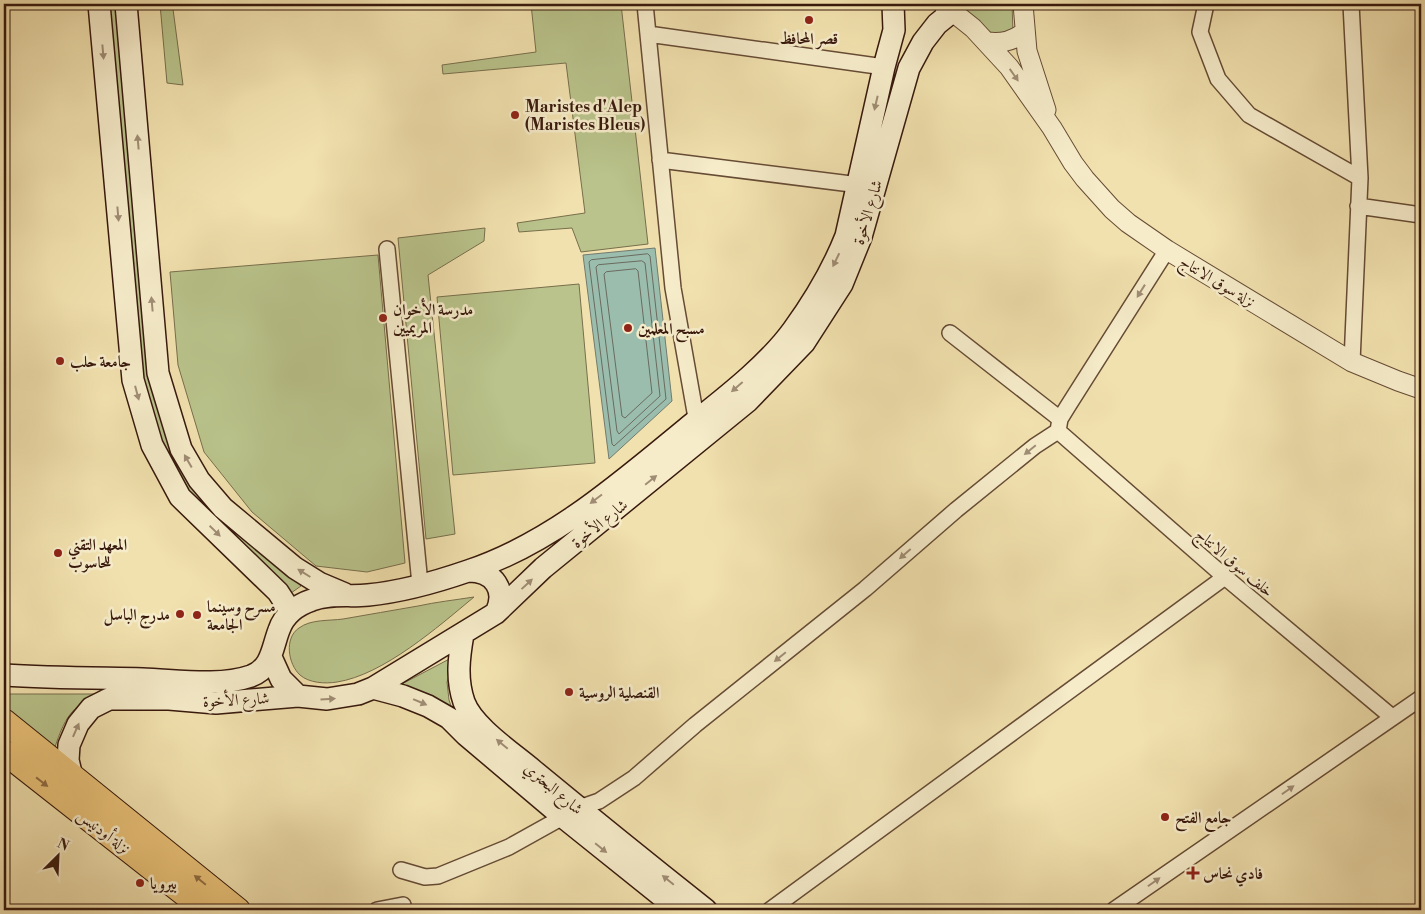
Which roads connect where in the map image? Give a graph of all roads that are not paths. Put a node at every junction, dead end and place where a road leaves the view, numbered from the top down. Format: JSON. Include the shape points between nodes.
{"nodes":[{"id":1,"x":98,"y":4,"type":"edge"},
{"id":2,"x":126,"y":4,"type":"edge"},
{"id":3,"x":645,"y":4,"type":"edge"},
{"id":4,"x":893,"y":4,"type":"edge"},
{"id":5,"x":1023,"y":4,"type":"edge"},
{"id":6,"x":1206,"y":4,"type":"edge"},
{"id":7,"x":1351,"y":4,"type":"edge"},
{"id":8,"x":948,"y":7,"type":"edge"},
{"id":9,"x":1025,"y":32,"type":"junction"},
{"id":10,"x":648,"y":34,"type":"junction"},
{"id":11,"x":987,"y":42,"type":"junction"},
{"id":12,"x":884,"y":67,"type":"junction"},
{"id":13,"x":1052,"y":128,"type":"junction"},
{"id":14,"x":660,"y":160,"type":"junction"},
{"id":15,"x":1360,"y":178,"type":"junction"},
{"id":16,"x":866,"y":186,"type":"junction"},
{"id":17,"x":1358,"y":206,"type":"junction"},
{"id":18,"x":1421,"y":216,"type":"edge"},
{"id":19,"x":387,"y":249,"type":"dead end"},
{"id":20,"x":1167,"y":250,"type":"junction"},
{"id":21,"x":950,"y":333,"type":"dead end"},
{"id":22,"x":1352,"y":362,"type":"junction"},
{"id":23,"x":1421,"y":389,"type":"edge"},
{"id":24,"x":1059,"y":425,"type":"junction"},
{"id":25,"x":699,"y":430,"type":"junction"},
{"id":26,"x":468,"y":571,"type":"junction"},
{"id":27,"x":1225,"y":577,"type":"junction"},
{"id":28,"x":420,"y":584,"type":"junction"},
{"id":29,"x":347,"y":595,"type":"junction"},
{"id":30,"x":290,"y":612,"type":"junction"},
{"id":31,"x":496,"y":613,"type":"junction"},
{"id":32,"x":463,"y":634,"type":"junction"},
{"id":33,"x":271,"y":657,"type":"junction"},
{"id":34,"x":4,"y":675,"type":"edge"},
{"id":35,"x":373,"y":688,"type":"junction"},
{"id":36,"x":298,"y":696,"type":"junction"},
{"id":37,"x":1421,"y":698,"type":"edge"},
{"id":38,"x":1392,"y":717,"type":"junction"},
{"id":39,"x":4,"y":721,"type":"edge"},
{"id":40,"x":4,"y":752,"type":"edge"},
{"id":41,"x":72,"y":777,"type":"junction"},
{"id":42,"x":571,"y":813,"type":"junction"},
{"id":43,"x":401,"y":870,"type":"dead end"},
{"id":44,"x":403,"y":905,"type":"dead end"},
{"id":45,"x":205,"y":910,"type":"edge"},
{"id":46,"x":238,"y":910,"type":"edge"},
{"id":47,"x":376,"y":910,"type":"edge"},
{"id":48,"x":679,"y":910,"type":"edge"},
{"id":49,"x":706,"y":910,"type":"edge"},
{"id":50,"x":770,"y":910,"type":"edge"},
{"id":51,"x":1114,"y":910,"type":"edge"}],
"edges":[{"from":1,"to":30,"type":"main road","one_way":true,"via":[[134,380],[152,445],[180,497],[278,592]]},
{"from":29,"to":2,"type":"main road","one_way":true,"via":[[295,568],[223,508],[199,480],[181,449],[158,373]]},
{"from":3,"to":10,"type":"street"},
{"from":4,"to":12,"type":"main road","name":"شارع الأخوة","via":[[894,30]]},
{"from":5,"to":9,"type":"street"},
{"from":6,"to":15,"type":"street","via":[[1200,32],[1218,79],[1249,115]]},
{"from":7,"to":15,"type":"street"},
{"from":8,"to":11,"type":"street"},
{"from":8,"to":16,"type":"main road","name":"شارع الأخوة","via":[[923,42],[910,68]]},
{"from":9,"to":11,"type":"street","via":[[1011,41]]},
{"from":9,"to":13,"type":"street","via":[[1027,50]]},
{"from":10,"to":12,"type":"street"},
{"from":10,"to":14,"type":"street"},
{"from":11,"to":13,"type":"street","one_way":true},
{"from":12,"to":16,"type":"main road","name":"شارع الأخوة","one_way":true},
{"from":13,"to":20,"type":"street","name":"نزلة سوق الانتاج","via":[[1072,163],[1098,195],[1128,223]]},
{"from":14,"to":16,"type":"street"},
{"from":14,"to":25,"type":"street","via":[[673,288]]},
{"from":15,"to":17,"type":"street"},
{"from":16,"to":25,"type":"main road","name":"شارع الأخوة","via":[[837,258],[792,331]]},
{"from":17,"to":18,"type":"street"},
{"from":17,"to":22,"type":"street"},
{"from":19,"to":28,"type":"street"},
{"from":20,"to":22,"type":"street","name":"نزلة سوق الانتاج"},
{"from":20,"to":24,"type":"street","one_way":true},
{"from":21,"to":24,"type":"street","name":"خلف سوق الانتاج"},
{"from":22,"to":23,"type":"street","name":"نزلة سوق الانتاج"},
{"from":24,"to":27,"type":"street","name":"خلف سوق الانتاج"},
{"from":24,"to":42,"type":"street","one_way":true,"via":[[634,778],[599,801]]},
{"from":25,"to":26,"type":"main road","name":"شارع الأخوة","one_way":true,"via":[[643,464],[559,527],[514,552]]},
{"from":31,"to":25,"type":"main road","name":"شارع الأخوة","one_way":true},
{"from":26,"to":28,"type":"main road","name":"شارع الأخوة"},
{"from":26,"to":31,"type":"main road","via":[[484,573],[496,583],[500,598]]},
{"from":27,"to":38,"type":"street","name":"خلف سوق الانتاج"},
{"from":27,"to":50,"type":"street"},
{"from":28,"to":29,"type":"main road","name":"شارع الأخوة","via":[[368,595]]},
{"from":29,"to":30,"type":"main road","name":"شارع الأخوة","via":[[323,596]]},
{"from":30,"to":33,"type":"main road","name":"شارع الأخوة","via":[[279,629]]},
{"from":31,"to":32,"type":"main road","name":"شارع الأخوة"},
{"from":32,"to":35,"type":"main road","name":"شارع الأخوة"},
{"from":42,"to":32,"type":"main road","name":"شارع البحتري","one_way":true,"via":[[476,722],[464,703],[458,661]]},
{"from":33,"to":34,"type":"main road","name":"شارع الأخوة","via":[[263,669],[252,675],[212,682]]},
{"from":33,"to":36,"type":"main road","via":[[281,679]]},
{"from":36,"to":35,"type":"main road","name":"شارع الأخوة","one_way":true,"via":[[327,699]]},
{"from":35,"to":42,"type":"main road","name":"شارع البحتري","one_way":true,"via":[[404,696],[449,718],[466,735]]},
{"from":41,"to":36,"type":"main road","name":"شارع الأخوة","one_way":true,"via":[[68,760],[78,724],[91,708],[108,699],[216,703]]},
{"from":37,"to":38,"type":"street"},
{"from":51,"to":38,"type":"street","one_way":true},
{"from":39,"to":41,"type":"main road"},
{"from":40,"to":45,"type":"main road","name":"نزلة أودنيس","one_way":true},
{"from":46,"to":41,"type":"main road","one_way":true},
{"from":42,"to":43,"type":"street","via":[[509,847],[438,876],[419,876]]},
{"from":42,"to":48,"type":"main road","one_way":true},
{"from":49,"to":42,"type":"main road","name":"شارع البحتري","one_way":true},
{"from":44,"to":47,"type":"street"}]}
